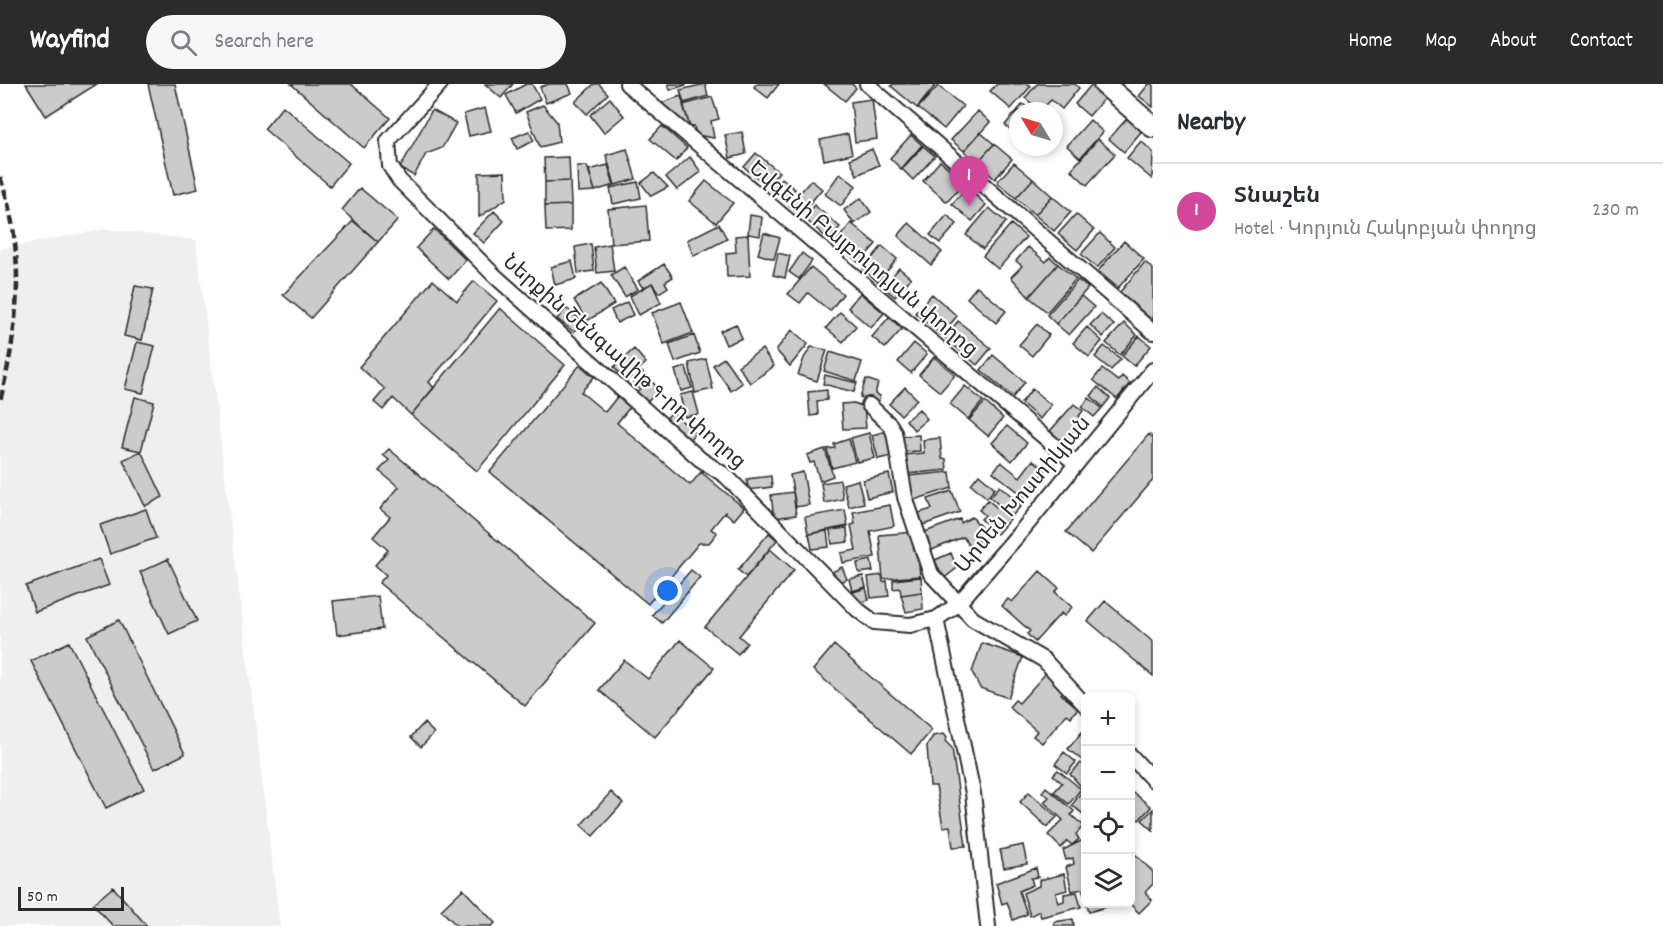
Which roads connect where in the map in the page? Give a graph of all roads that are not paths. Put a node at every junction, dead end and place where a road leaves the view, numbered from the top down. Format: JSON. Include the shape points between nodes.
{"nodes":[{"id":1,"x":627,"y":84,"type":"edge"},
{"id":2,"x":867,"y":84,"type":"edge"},
{"id":3,"x":1104,"y":84,"type":"edge"},
{"id":4,"x":432,"y":87,"type":"edge"},
{"id":5,"x":1153,"y":126,"type":"edge"},
{"id":6,"x":1153,"y":332,"type":"edge"},
{"id":7,"x":1153,"y":370,"type":"edge"},
{"id":8,"x":869,"y":405,"type":"dead end"},
{"id":9,"x":1075,"y":464,"type":"junction"},
{"id":10,"x":957,"y":605,"type":"junction"},
{"id":11,"x":936,"y":619,"type":"junction"},
{"id":12,"x":910,"y":625,"type":"joint"},
{"id":13,"x":1081,"y":701,"type":"edge"},
{"id":14,"x":1135,"y":760,"type":"edge"},
{"id":15,"x":1153,"y":780,"type":"edge"},
{"id":16,"x":988,"y":926,"type":"edge"}],
"edges":[{"from":1,"to":9,"type":"street","name":"Եվգենի Բայբուրդյան փողոց"},
{"from":2,"to":6,"type":"street"},
{"from":3,"to":5,"type":"street"},
{"from":4,"to":12,"type":"street","name":"Ներքին Շենգավիթ 9-րդ փողոց","via":[[388,141],[390,166],[399,180],[495,276],[700,459],[726,476],[858,610],[874,622]]},
{"from":7,"to":9,"type":"street","name":"Արմեն Խոստիկյան"},
{"from":8,"to":10,"type":"street","via":[[894,432],[905,497],[932,574]]},
{"from":9,"to":10,"type":"street","name":"Արմեն Խոստիկյան"},
{"from":10,"to":11,"type":"street","name":"Արմեն Խոստիկյան"},
{"from":10,"to":13,"type":"street","via":[[973,619],[1044,660]]},
{"from":11,"to":12,"type":"street","name":"Արմեն Խոստիկյան"},
{"from":11,"to":16,"type":"street","via":[[973,793]]},
{"from":14,"to":15,"type":"street"}]}
